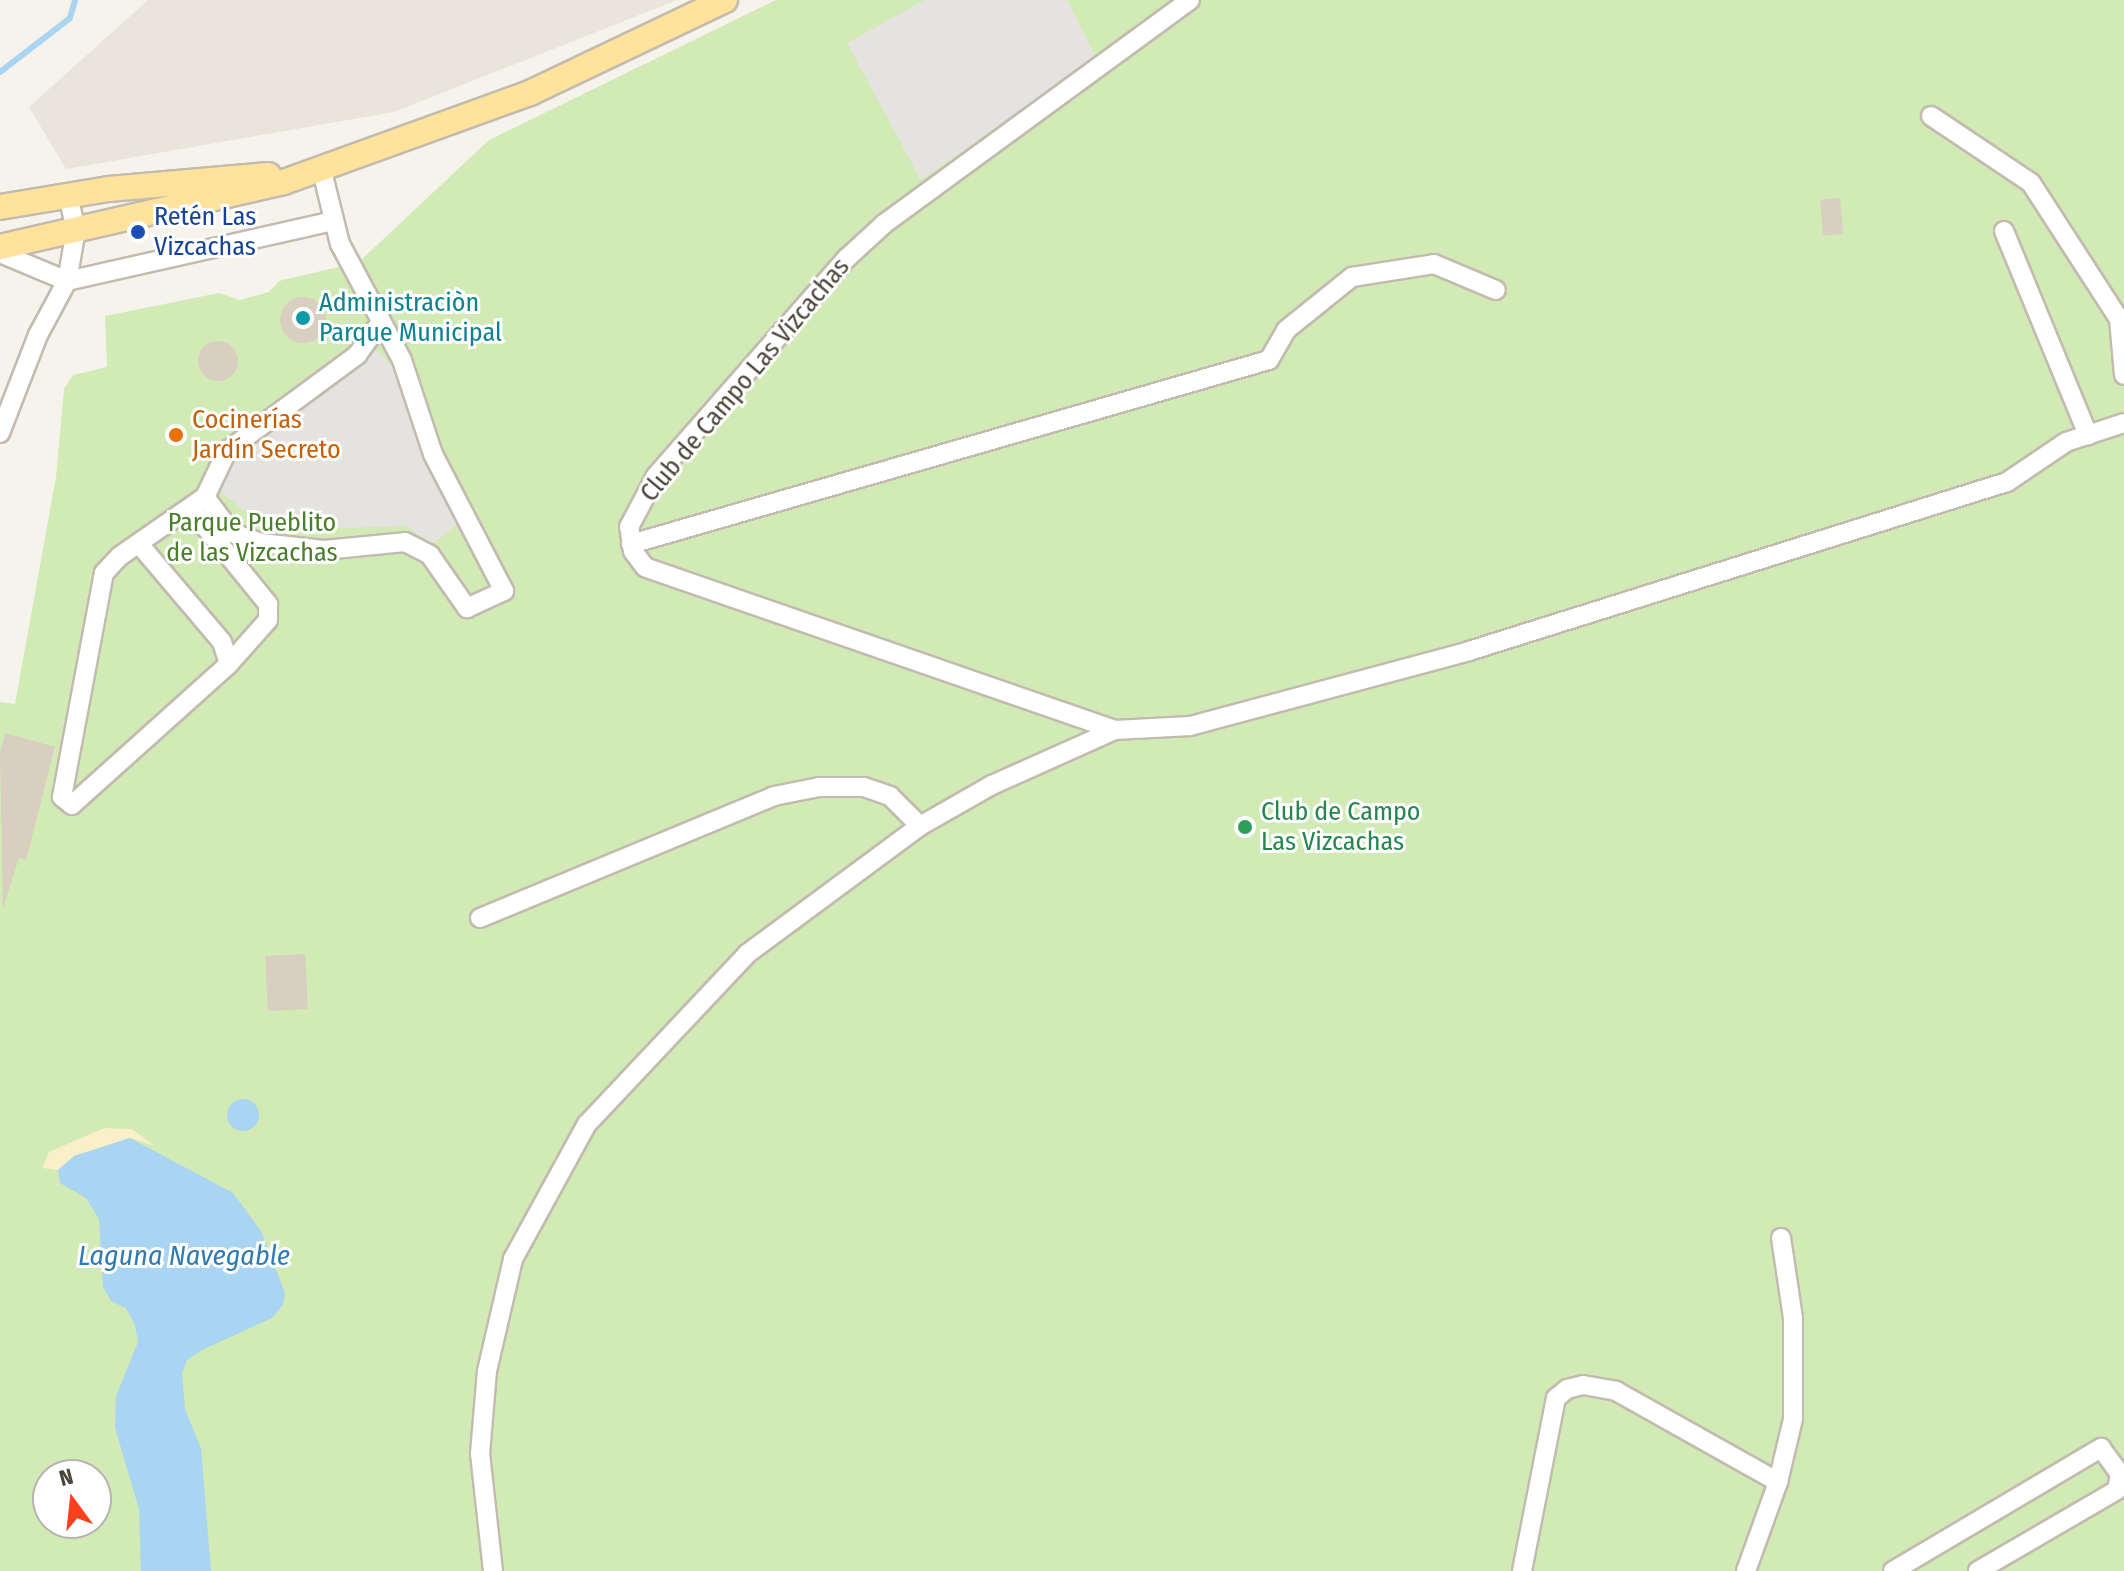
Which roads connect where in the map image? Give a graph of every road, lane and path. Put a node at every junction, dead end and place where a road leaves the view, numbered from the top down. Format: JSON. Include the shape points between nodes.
{"nodes":[{"id":1,"x":725,"y":0,"type":"edge"},
{"id":2,"x":1190,"y":0,"type":"edge"},
{"id":3,"x":1931,"y":116,"type":"dead end"},
{"id":4,"x":321,"y":167,"type":"junction"},
{"id":5,"x":68,"y":194,"type":"junction"},
{"id":6,"x":0,"y":207,"type":"edge"},
{"id":7,"x":333,"y":221,"type":"junction"},
{"id":8,"x":76,"y":230,"type":"junction"},
{"id":9,"x":2004,"y":231,"type":"dead end"},
{"id":10,"x":0,"y":250,"type":"edge"},
{"id":11,"x":67,"y":281,"type":"junction"},
{"id":12,"x":1496,"y":290,"type":"dead end"},
{"id":13,"x":380,"y":323,"type":"junction"},
{"id":14,"x":2124,"y":375,"type":"edge"},
{"id":15,"x":2124,"y":423,"type":"edge"},
{"id":16,"x":0,"y":433,"type":"edge"},
{"id":17,"x":2088,"y":435,"type":"junction"},
{"id":18,"x":197,"y":503,"type":"junction"},
{"id":19,"x":139,"y":544,"type":"junction"},
{"id":20,"x":631,"y":544,"type":"junction"},
{"id":21,"x":229,"y":664,"type":"junction"},
{"id":22,"x":1115,"y":730,"type":"junction"},
{"id":23,"x":920,"y":826,"type":"junction"},
{"id":24,"x":480,"y":918,"type":"dead end"},
{"id":25,"x":1781,"y":1238,"type":"dead end"},
{"id":26,"x":1778,"y":1482,"type":"junction"},
{"id":27,"x":493,"y":1571,"type":"edge"},
{"id":28,"x":1522,"y":1571,"type":"edge"},
{"id":29,"x":1746,"y":1571,"type":"edge"},
{"id":30,"x":1893,"y":1571,"type":"edge"},
{"id":31,"x":1978,"y":1571,"type":"edge"}],
"edges":[{"from":1,"to":4,"type":"main road","via":[[530,93]]},
{"from":2,"to":20,"type":"lane","name":"Club de Campo Las Vizcachas","via":[[884,224],[847,258],[656,476],[631,515]]},
{"from":3,"to":14,"type":"lane","via":[[2031,183],[2119,319]]},
{"from":4,"to":5,"type":"main road"},
{"from":4,"to":7,"type":"lane"},
{"from":4,"to":8,"type":"main road","via":[[252,192]]},
{"from":5,"to":6,"type":"main road"},
{"from":5,"to":8,"type":"lane"},
{"from":7,"to":11,"type":"lane"},
{"from":7,"to":13,"type":"lane"},
{"from":8,"to":10,"type":"main road"},
{"from":8,"to":11,"type":"lane"},
{"from":9,"to":17,"type":"lane"},
{"from":10,"to":11,"type":"lane"},
{"from":11,"to":16,"type":"lane","via":[[38,335]]},
{"from":12,"to":20,"type":"lane","via":[[1434,264],[1352,277],[1286,330],[1269,360]]},
{"from":13,"to":18,"type":"lane","via":[[357,355],[227,451]]},
{"from":13,"to":18,"type":"lane","via":[[402,360],[433,454],[504,591],[467,608],[430,555],[405,542],[324,550],[261,543],[232,533]]},
{"from":15,"to":17,"type":"lane"},
{"from":17,"to":22,"type":"lane","via":[[2066,442],[2007,482],[1469,651],[1190,726]]},
{"from":18,"to":19,"type":"lane"},
{"from":18,"to":21,"type":"lane","via":[[268,604],[268,620]]},
{"from":19,"to":21,"type":"lane","via":[[222,642]]},
{"from":19,"to":21,"type":"lane","via":[[104,573],[62,797],[72,805]]},
{"from":20,"to":22,"type":"lane","via":[[645,567],[661,574]]},
{"from":22,"to":23,"type":"lane","via":[[992,785]]},
{"from":23,"to":24,"type":"lane","via":[[890,796],[864,787],[819,787],[774,796]]},
{"from":23,"to":27,"type":"lane","via":[[747,954],[587,1124],[513,1259],[487,1371],[480,1454]]},
{"from":25,"to":26,"type":"lane","via":[[1795,1368],[1793,1419]]},
{"from":26,"to":28,"type":"lane","via":[[1616,1391],[1583,1385],[1567,1389],[1556,1398]]},
{"from":26,"to":29,"type":"lane"},
{"from":30,"to":31,"type":"lane","via":[[2101,1448],[2120,1474],[2117,1490]]}]}
